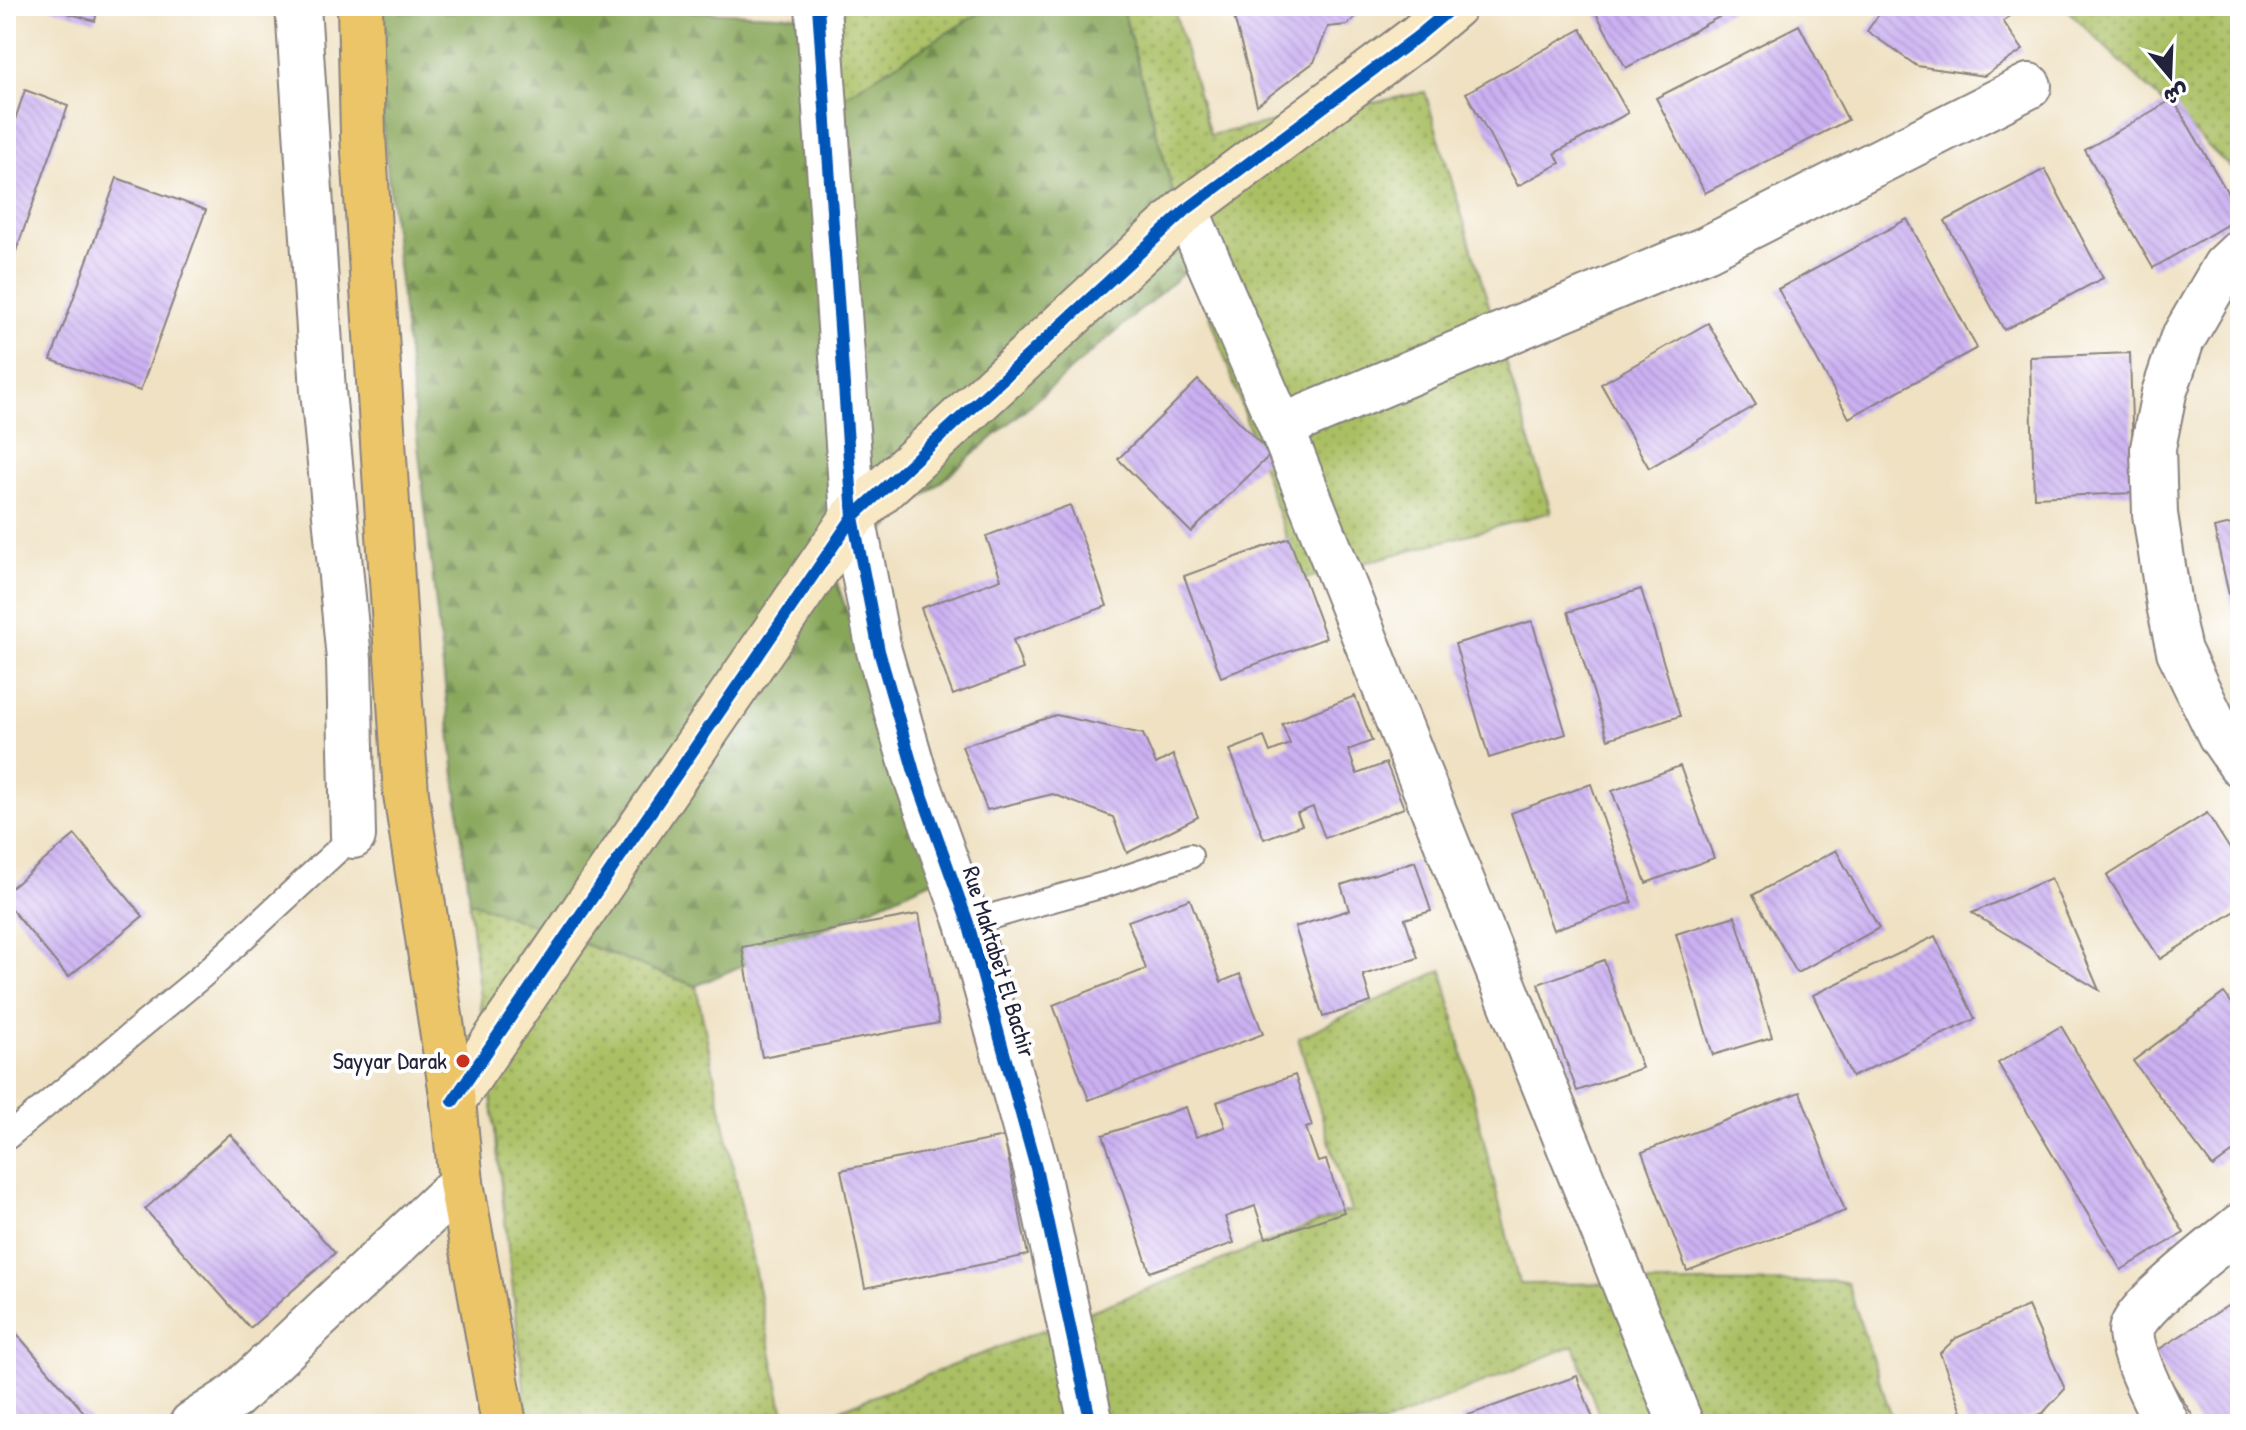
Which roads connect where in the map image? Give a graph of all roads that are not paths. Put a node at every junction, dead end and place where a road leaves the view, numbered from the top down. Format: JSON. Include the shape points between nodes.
{"nodes":[{"id":1,"x":298,"y":6,"type":"edge"},
{"id":2,"x":360,"y":6,"type":"edge"},
{"id":3,"x":818,"y":6,"type":"edge"},
{"id":4,"x":1454,"y":6,"type":"edge"},
{"id":5,"x":2029,"y":86,"type":"dead end"},
{"id":6,"x":1186,"y":210,"type":"junction"},
{"id":7,"x":2240,"y":252,"type":"edge"},
{"id":8,"x":1281,"y":427,"type":"junction"},
{"id":9,"x":853,"y":517,"type":"junction"},
{"id":10,"x":2240,"y":764,"type":"edge"},
{"id":11,"x":406,"y":794,"type":"junction"},
{"id":12,"x":353,"y":836,"type":"junction"},
{"id":13,"x":1190,"y":856,"type":"dead end"},
{"id":14,"x":968,"y":923,"type":"junction"},
{"id":15,"x":453,"y":1101,"type":"junction"},
{"id":16,"x":6,"y":1138,"type":"edge"},
{"id":17,"x":461,"y":1183,"type":"junction"},
{"id":18,"x":2240,"y":1226,"type":"edge"},
{"id":19,"x":232,"y":1410,"type":"edge"},
{"id":20,"x":192,"y":1424,"type":"edge"},
{"id":21,"x":504,"y":1424,"type":"edge"},
{"id":22,"x":1091,"y":1424,"type":"edge"},
{"id":23,"x":1681,"y":1424,"type":"edge"},
{"id":24,"x":2167,"y":1424,"type":"edge"}],
"edges":[{"from":1,"to":12,"type":"street","via":[[323,391],[349,659]]},
{"from":2,"to":11,"type":"main road","via":[[363,136]]},
{"from":3,"to":9,"type":"street","name":"Rue Maktabet El Bachir"},
{"from":4,"to":6,"type":"street"},
{"from":5,"to":8,"type":"street","via":[[1706,249]]},
{"from":6,"to":8,"type":"street"},
{"from":6,"to":9,"type":"street"},
{"from":7,"to":10,"type":"street","via":[[2225,266],[2182,340],[2153,448],[2155,514],[2179,651]]},
{"from":8,"to":23,"type":"street"},
{"from":9,"to":14,"type":"street","name":"Rue Maktabet El Bachir","via":[[883,666]]},
{"from":9,"to":15,"type":"street"},
{"from":11,"to":12,"type":"street"},
{"from":11,"to":15,"type":"main road"},
{"from":12,"to":16,"type":"lane","via":[[202,976]]},
{"from":13,"to":14,"type":"lane"},
{"from":14,"to":22,"type":"street","name":"Rue Maktabet El Bachir","via":[[1036,1168]]},
{"from":15,"to":17,"type":"main road"},
{"from":17,"to":19,"type":"street"},
{"from":17,"to":21,"type":"main road"},
{"from":18,"to":24,"type":"street","via":[[2155,1297],[2133,1324],[2134,1347]]},
{"from":19,"to":20,"type":"street"}]}
